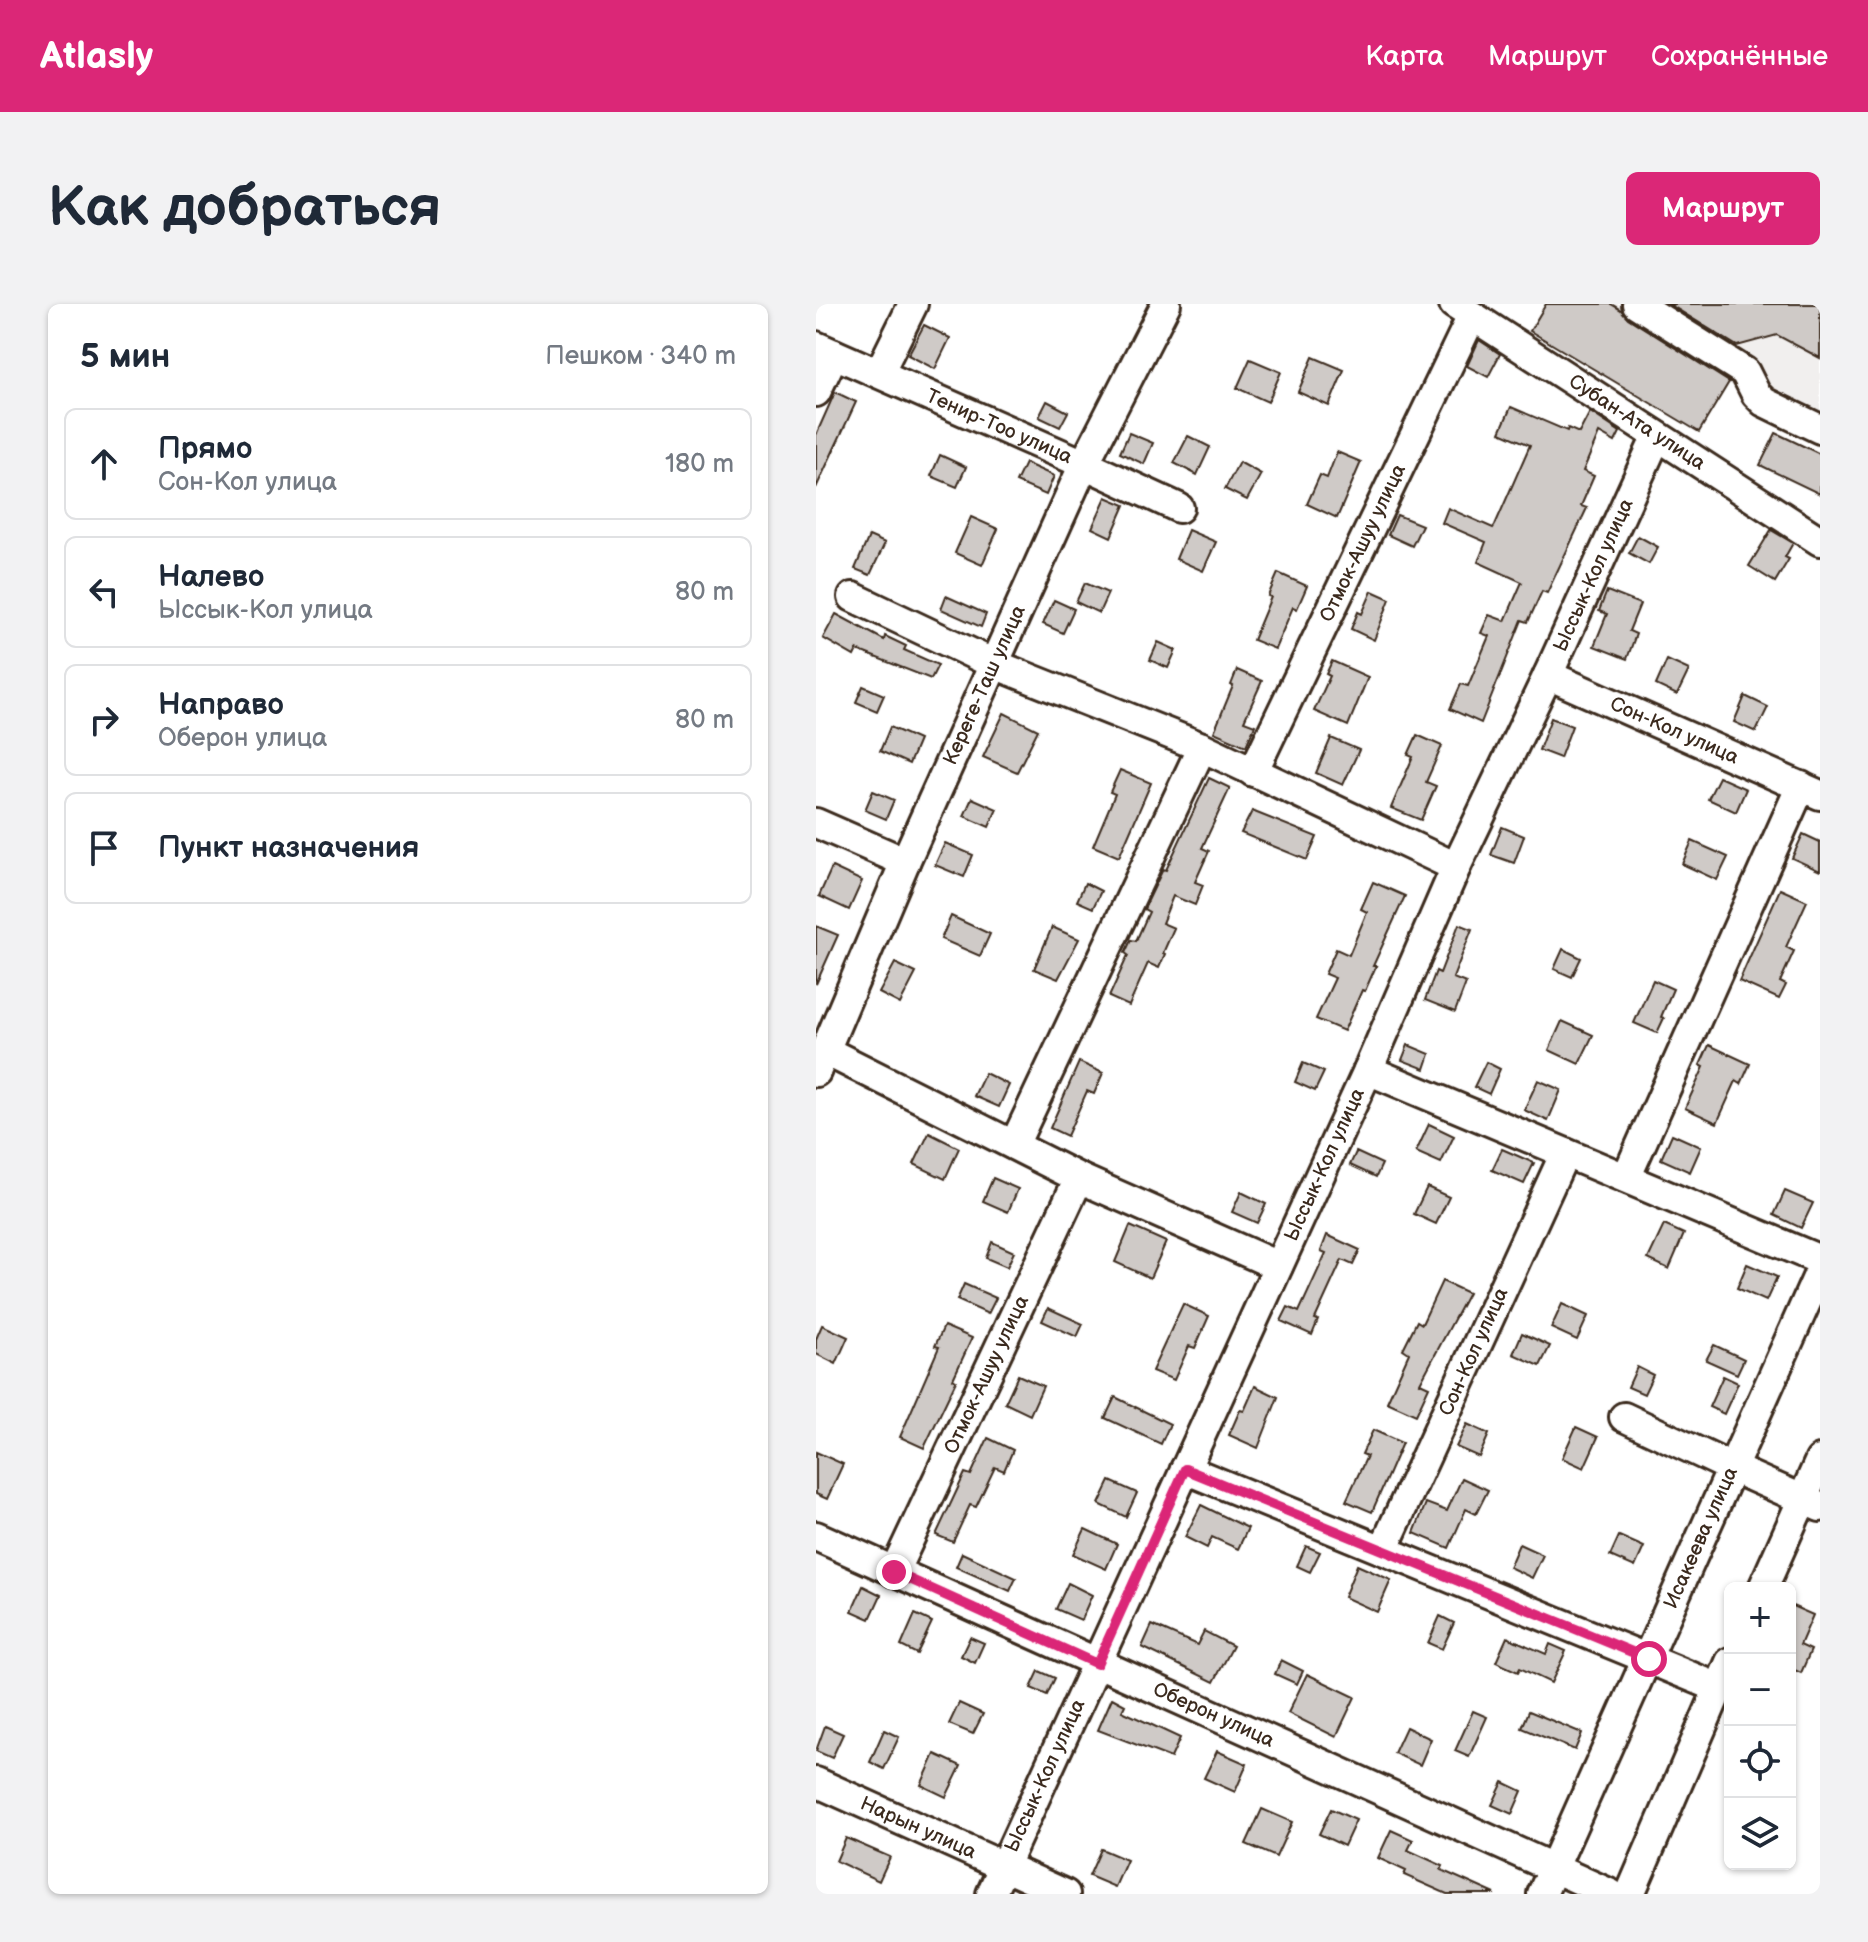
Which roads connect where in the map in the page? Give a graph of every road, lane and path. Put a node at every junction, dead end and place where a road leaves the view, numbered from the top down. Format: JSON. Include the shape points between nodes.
{"nodes":[{"id":1,"x":913,"y":304,"type":"edge"},
{"id":2,"x":1166,"y":304,"type":"edge"},
{"id":3,"x":1637,"y":304,"type":"edge"},
{"id":4,"x":1463,"y":310,"type":"edge"},
{"id":5,"x":825,"y":350,"type":"edge"},
{"id":6,"x":879,"y":373,"type":"junction"},
{"id":7,"x":816,"y":392,"type":"edge"},
{"id":8,"x":1820,"y":429,"type":"edge"},
{"id":9,"x":1657,"y":436,"type":"junction"},
{"id":10,"x":1084,"y":464,"type":"junction"},
{"id":11,"x":1179,"y":508,"type":"dead end"},
{"id":12,"x":1820,"y":541,"type":"edge"},
{"id":13,"x":853,"y":597,"type":"dead end"},
{"id":14,"x":994,"y":664,"type":"junction"},
{"id":15,"x":1548,"y":675,"type":"junction"},
{"id":16,"x":1202,"y":747,"type":"junction"},
{"id":17,"x":1253,"y":772,"type":"junction"},
{"id":18,"x":1810,"y":791,"type":"edge"},
{"id":19,"x":816,"y":823,"type":"edge"},
{"id":20,"x":905,"y":862,"type":"junction"},
{"id":21,"x":1456,"y":867,"type":"junction"},
{"id":22,"x":821,"y":1062,"type":"edge"},
{"id":23,"x":1368,"y":1070,"type":"junction"},
{"id":24,"x":1014,"y":1145,"type":"junction"},
{"id":25,"x":1565,"y":1153,"type":"junction"},
{"id":26,"x":1079,"y":1178,"type":"junction"},
{"id":27,"x":1626,"y":1178,"type":"junction"},
{"id":28,"x":1820,"y":1260,"type":"edge"},
{"id":29,"x":1278,"y":1266,"type":"junction"},
{"id":30,"x":1820,"y":1271,"type":"edge"},
{"id":31,"x":1624,"y":1417,"type":"dead end"},
{"id":32,"x":1820,"y":1460,"type":"edge"},
{"id":33,"x":1732,"y":1468,"type":"junction"},
{"id":34,"x":1185,"y":1469,"type":"junction"},
{"id":35,"x":1811,"y":1503,"type":"edge"},
{"id":36,"x":816,"y":1536,"type":"edge"},
{"id":37,"x":1383,"y":1550,"type":"junction"},
{"id":38,"x":894,"y":1572,"type":"junction"},
{"id":39,"x":1766,"y":1582,"type":"edge"},
{"id":40,"x":1649,"y":1659,"type":"junction"},
{"id":41,"x":1097,"y":1664,"type":"junction"},
{"id":42,"x":1724,"y":1676,"type":"edge"},
{"id":43,"x":1719,"y":1688,"type":"junction"},
{"id":44,"x":816,"y":1782,"type":"edge"},
{"id":45,"x":1003,"y":1868,"type":"junction"},
{"id":46,"x":1548,"y":1882,"type":"edge"},
{"id":47,"x":991,"y":1894,"type":"edge"},
{"id":48,"x":1065,"y":1894,"type":"edge"},
{"id":49,"x":1611,"y":1894,"type":"edge"},
{"id":50,"x":1630,"y":1894,"type":"edge"}],
"edges":[{"from":1,"to":6,"type":"street"},
{"from":2,"to":10,"type":"street","name":"Кереге-Таш улица"},
{"from":3,"to":8,"type":"street","via":[[1745,372],[1764,402]]},
{"from":4,"to":9,"type":"street","name":"Субан-Ата улица"},
{"from":4,"to":17,"type":"street","name":"Отмок-Ашуу улица"},
{"from":5,"to":6,"type":"street","name":"Тенир-Тоо улица"},
{"from":5,"to":7,"type":"street"},
{"from":6,"to":10,"type":"street","name":"Тенир-Тоо улица"},
{"from":9,"to":12,"type":"street","name":"Субан-Ата улица"},
{"from":9,"to":15,"type":"street","name":"Ыссык-Кол улица"},
{"from":10,"to":11,"type":"street","name":"Тенир-Тоо улица"},
{"from":10,"to":14,"type":"street","name":"Кереге-Таш улица"},
{"from":13,"to":14,"type":"street"},
{"from":14,"to":16,"type":"street"},
{"from":14,"to":20,"type":"street","name":"Кереге-Таш улица"},
{"from":15,"to":18,"type":"street","name":"Сон-Кол улица"},
{"from":15,"to":21,"type":"street","name":"Ыссык-Кол улица"},
{"from":16,"to":17,"type":"street"},
{"from":16,"to":24,"type":"street"},
{"from":17,"to":21,"type":"street"},
{"from":18,"to":27,"type":"street","name":"Сон-Кол улица"},
{"from":19,"to":20,"type":"street"},
{"from":20,"to":22,"type":"street","name":"Кереге-Таш улица"},
{"from":21,"to":23,"type":"street","name":"Ыссык-Кол улица"},
{"from":22,"to":24,"type":"street"},
{"from":23,"to":25,"type":"street"},
{"from":23,"to":29,"type":"street","name":"Ыссык-Кол улица"},
{"from":24,"to":26,"type":"street"},
{"from":25,"to":27,"type":"street"},
{"from":25,"to":37,"type":"street","name":"Сон-Кол улица"},
{"from":26,"to":29,"type":"street"},
{"from":26,"to":38,"type":"street","name":"Отмок-Ашуу улица"},
{"from":27,"to":28,"type":"street"},
{"from":29,"to":34,"type":"street","name":"Ыссык-Кол улица"},
{"from":30,"to":33,"type":"street","name":"Исакеева улица"},
{"from":31,"to":33,"type":"street"},
{"from":32,"to":35,"type":"street"},
{"from":33,"to":35,"type":"street"},
{"from":33,"to":40,"type":"street","name":"Исакеева улица"},
{"from":34,"to":37,"type":"street"},
{"from":34,"to":41,"type":"street","name":"Ыссык-Кол улица"},
{"from":35,"to":39,"type":"street"},
{"from":36,"to":38,"type":"street","name":"Оберон улица"},
{"from":37,"to":40,"type":"street"},
{"from":38,"to":41,"type":"street","name":"Оберон улица"},
{"from":40,"to":43,"type":"street"},
{"from":40,"to":46,"type":"street","name":"Исакеева улица"},
{"from":41,"to":45,"type":"street","name":"Ыссык-Кол улица"},
{"from":41,"to":46,"type":"street","name":"Оберон улица"},
{"from":42,"to":43,"type":"street"},
{"from":43,"to":50,"type":"street"},
{"from":44,"to":45,"type":"street","name":"Нарын улица"},
{"from":45,"to":47,"type":"street","name":"Ыссык-Кол улица"},
{"from":45,"to":48,"type":"street","name":"Нарын улица"},
{"from":46,"to":49,"type":"street","name":"Оберон улица"}]}
